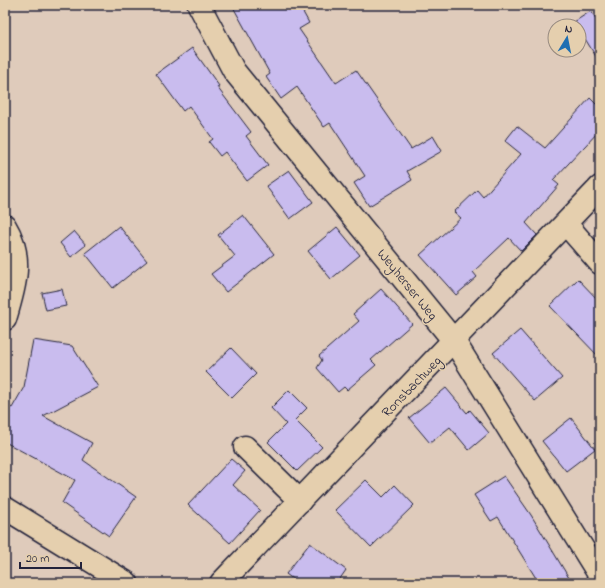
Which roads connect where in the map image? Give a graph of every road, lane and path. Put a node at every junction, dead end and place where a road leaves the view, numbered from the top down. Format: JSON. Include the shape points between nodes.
{"nodes":[{"id":1,"x":199,"y":5,"type":"edge"},
{"id":2,"x":600,"y":187,"type":"edge"},
{"id":3,"x":566,"y":224,"type":"junction"},
{"id":4,"x":5,"y":226,"type":"edge"},
{"id":5,"x":600,"y":263,"type":"edge"},
{"id":6,"x":5,"y":319,"type":"edge"},
{"id":7,"x":454,"y":341,"type":"junction"},
{"id":8,"x":245,"y":447,"type":"dead end"},
{"id":9,"x":300,"y":501,"type":"junction"},
{"id":10,"x":5,"y":508,"type":"edge"},
{"id":11,"x":600,"y":576,"type":"edge"},
{"id":12,"x":127,"y":583,"type":"edge"},
{"id":13,"x":221,"y":583,"type":"edge"}],
"edges":[{"from":1,"to":7,"type":"street","name":"Weyherser Weg","via":[[234,71]]},
{"from":2,"to":3,"type":"street","name":"Ronsbachweg"},
{"from":3,"to":5,"type":"street"},
{"from":3,"to":7,"type":"street","name":"Ronsbachweg"},
{"from":4,"to":6,"type":"street","via":[[13,238],[16,284]]},
{"from":7,"to":9,"type":"street","name":"Ronsbachweg"},
{"from":7,"to":11,"type":"street","name":"Weyherser Weg"},
{"from":8,"to":9,"type":"street"},
{"from":9,"to":13,"type":"street","name":"Ronsbachweg"},
{"from":10,"to":12,"type":"street"}]}
